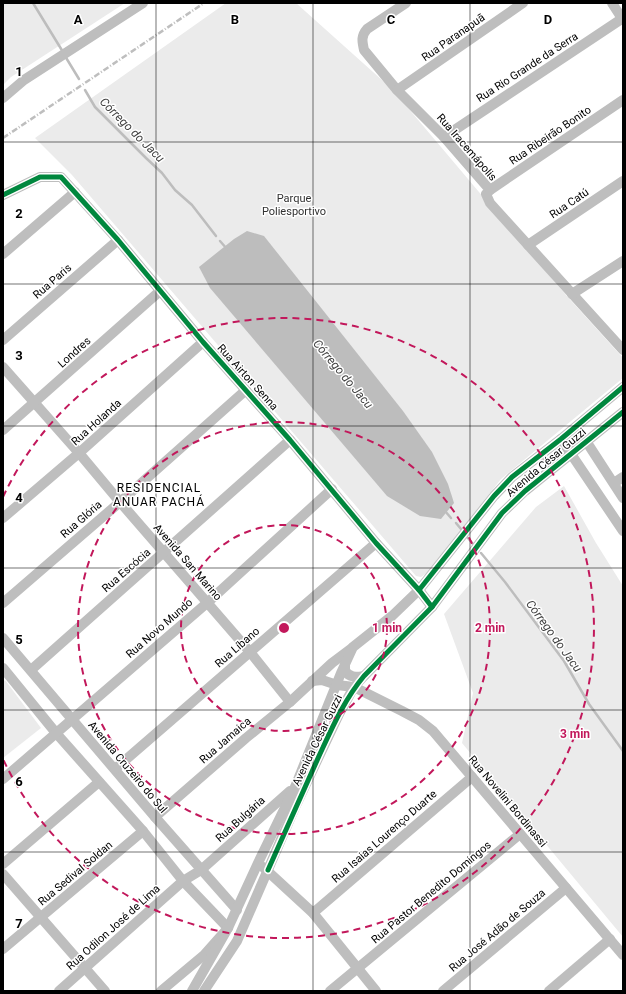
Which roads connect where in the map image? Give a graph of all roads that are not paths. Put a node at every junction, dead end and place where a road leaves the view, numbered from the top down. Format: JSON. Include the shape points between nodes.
{"nodes":[{"id":1,"x":143,"y":3,"type":"edge"},
{"id":2,"x":406,"y":3,"type":"edge"},
{"id":3,"x":523,"y":3,"type":"edge"},
{"id":4,"x":612,"y":3,"type":"edge"},
{"id":5,"x":623,"y":19,"type":"edge"},
{"id":6,"x":397,"y":90,"type":"junction"},
{"id":7,"x":3,"y":98,"type":"edge"},
{"id":8,"x":623,"y":100,"type":"edge"},
{"id":9,"x":444,"y":137,"type":"junction"},
{"id":10,"x":623,"y":181,"type":"edge"},
{"id":11,"x":490,"y":190,"type":"junction"},
{"id":12,"x":75,"y":192,"type":"junction"},
{"id":13,"x":3,"y":195,"type":"edge"},
{"id":14,"x":118,"y":240,"type":"junction"},
{"id":15,"x":528,"y":245,"type":"junction"},
{"id":16,"x":3,"y":254,"type":"edge"},
{"id":17,"x":623,"y":261,"type":"edge"},
{"id":18,"x":160,"y":291,"type":"junction"},
{"id":19,"x":572,"y":294,"type":"junction"},
{"id":20,"x":3,"y":340,"type":"edge"},
{"id":21,"x":203,"y":342,"type":"junction"},
{"id":22,"x":623,"y":350,"type":"edge"},
{"id":23,"x":3,"y":367,"type":"edge"},
{"id":24,"x":623,"y":387,"type":"edge"},
{"id":25,"x":246,"y":390,"type":"junction"},
{"id":26,"x":35,"y":403,"type":"junction"},
{"id":27,"x":623,"y":412,"type":"edge"},
{"id":28,"x":3,"y":430,"type":"edge"},
{"id":29,"x":561,"y":439,"type":"junction"},
{"id":30,"x":290,"y":440,"type":"junction"},
{"id":31,"x":586,"y":441,"type":"junction"},
{"id":32,"x":79,"y":453,"type":"junction"},
{"id":33,"x":571,"y":453,"type":"junction"},
{"id":34,"x":623,"y":477,"type":"edge"},
{"id":35,"x":614,"y":483,"type":"junction"},
{"id":36,"x":332,"y":490,"type":"junction"},
{"id":37,"x":623,"y":498,"type":"edge"},
{"id":38,"x":120,"y":502,"type":"junction"},
{"id":39,"x":3,"y":518,"type":"edge"},
{"id":40,"x":623,"y":531,"type":"edge"},
{"id":41,"x":376,"y":543,"type":"junction"},
{"id":42,"x":164,"y":553,"type":"junction"},
{"id":43,"x":419,"y":590,"type":"junction"},
{"id":44,"x":3,"y":603,"type":"edge"},
{"id":45,"x":207,"y":603,"type":"junction"},
{"id":46,"x":432,"y":606,"type":"junction"},
{"id":47,"x":3,"y":638,"type":"edge"},
{"id":48,"x":353,"y":647,"type":"junction"},
{"id":49,"x":250,"y":652,"type":"junction"},
{"id":50,"x":345,"y":664,"type":"junction"},
{"id":51,"x":3,"y":668,"type":"edge"},
{"id":52,"x":31,"y":670,"type":"junction"},
{"id":53,"x":364,"y":676,"type":"junction"},
{"id":54,"x":312,"y":681,"type":"junction"},
{"id":55,"x":337,"y":685,"type":"junction"},
{"id":56,"x":354,"y":687,"type":"junction"},
{"id":57,"x":290,"y":702,"type":"junction"},
{"id":58,"x":72,"y":719,"type":"junction"},
{"id":59,"x":56,"y":733,"type":"junction"},
{"id":60,"x":115,"y":769,"type":"junction"},
{"id":61,"x":472,"y":777,"type":"junction"},
{"id":62,"x":3,"y":778,"type":"edge"},
{"id":63,"x":99,"y":782,"type":"junction"},
{"id":64,"x":295,"y":787,"type":"junction"},
{"id":65,"x":155,"y":817,"type":"junction"},
{"id":66,"x":143,"y":831,"type":"junction"},
{"id":67,"x":520,"y":834,"type":"junction"},
{"id":68,"x":258,"y":863,"type":"junction"},
{"id":69,"x":3,"y":864,"type":"edge"},
{"id":70,"x":201,"y":870,"type":"junction"},
{"id":71,"x":268,"y":870,"type":"junction"},
{"id":72,"x":3,"y":874,"type":"edge"},
{"id":73,"x":183,"y":881,"type":"junction"},
{"id":74,"x":566,"y":888,"type":"junction"},
{"id":75,"x":237,"y":910,"type":"junction"},
{"id":76,"x":313,"y":913,"type":"junction"},
{"id":77,"x":41,"y":917,"type":"junction"},
{"id":78,"x":228,"y":928,"type":"junction"},
{"id":79,"x":610,"y":939,"type":"junction"},
{"id":80,"x":3,"y":949,"type":"edge"},
{"id":81,"x":623,"y":955,"type":"edge"},
{"id":82,"x":85,"y":969,"type":"junction"},
{"id":83,"x":358,"y":969,"type":"junction"},
{"id":84,"x":59,"y":991,"type":"edge"},
{"id":85,"x":106,"y":991,"type":"edge"},
{"id":86,"x":161,"y":991,"type":"edge"},
{"id":87,"x":192,"y":991,"type":"edge"},
{"id":88,"x":204,"y":991,"type":"edge"},
{"id":89,"x":330,"y":991,"type":"edge"},
{"id":90,"x":376,"y":991,"type":"edge"},
{"id":91,"x":443,"y":991,"type":"edge"},
{"id":92,"x":550,"y":991,"type":"edge"}],
"edges":[{"from":1,"to":7,"type":"street","via":[[24,80]]},
{"from":2,"to":6,"type":"street","name":"Rua Iracemápolis","via":[[367,29],[362,42],[364,50]]},
{"from":3,"to":6,"type":"street","name":"Rua Paranapuã"},
{"from":4,"to":5,"type":"street"},
{"from":5,"to":9,"type":"street","name":"Rua Rio Grande da Serra"},
{"from":6,"to":9,"type":"street","name":"Rua Iracemápolis"},
{"from":8,"to":11,"type":"street","name":"Rua Ribeirão Bonito"},
{"from":9,"to":11,"type":"street","name":"Rua Iracemápolis"},
{"from":10,"to":15,"type":"street","name":"Rua Catú"},
{"from":11,"to":15,"type":"street","name":"Rua Iracemápolis","via":[[486,194],[490,202]]},
{"from":12,"to":13,"type":"street","name":"Rua Airton Senna","via":[[61,177],[40,177]]},
{"from":12,"to":14,"type":"street","name":"Rua Airton Senna"},
{"from":12,"to":16,"type":"street"},
{"from":14,"to":18,"type":"street","name":"Rua Airton Senna"},
{"from":14,"to":20,"type":"street","name":"Rua Paris"},
{"from":15,"to":19,"type":"street","name":"Rua Iracemápolis"},
{"from":17,"to":19,"type":"street"},
{"from":18,"to":21,"type":"street","name":"Rua Airton Senna"},
{"from":18,"to":26,"type":"street","name":"Londres"},
{"from":19,"to":22,"type":"street","name":"Rua Iracemápolis"},
{"from":21,"to":25,"type":"street","name":"Rua Airton Senna"},
{"from":21,"to":32,"type":"street","name":"Rua Holanda"},
{"from":23,"to":26,"type":"street","name":"Avenida San Marino"},
{"from":24,"to":29,"type":"street","name":"Avenida César Guzzi"},
{"from":25,"to":30,"type":"street","name":"Rua Airton Senna"},
{"from":25,"to":38,"type":"street","name":"Rua Glória"},
{"from":26,"to":28,"type":"street","name":"Londres"},
{"from":26,"to":32,"type":"street","name":"Avenida San Marino"},
{"from":27,"to":31,"type":"street","name":"Avenida César Guzzi"},
{"from":29,"to":33,"type":"street"},
{"from":29,"to":43,"type":"street","name":"Avenida César Guzzi","via":[[512,477],[494,496]]},
{"from":30,"to":36,"type":"street","name":"Rua Airton Senna"},
{"from":30,"to":42,"type":"street","name":"Rua Escócia"},
{"from":31,"to":33,"type":"street","name":"Avenida César Guzzi"},
{"from":31,"to":35,"type":"street"},
{"from":32,"to":38,"type":"street","name":"Avenida San Marino"},
{"from":32,"to":39,"type":"street","name":"Rua Holanda"},
{"from":33,"to":40,"type":"street"},
{"from":33,"to":46,"type":"street","name":"Avenida César Guzzi","via":[[502,513]]},
{"from":34,"to":35,"type":"street"},
{"from":35,"to":37,"type":"street"},
{"from":36,"to":41,"type":"street","name":"Rua Airton Senna"},
{"from":36,"to":45,"type":"street","name":"Rua Novo Mundo"},
{"from":38,"to":42,"type":"street","name":"Avenida San Marino"},
{"from":38,"to":44,"type":"street","name":"Rua Glória"},
{"from":41,"to":43,"type":"street","name":"Rua Airton Senna"},
{"from":41,"to":49,"type":"street","name":"Rua Líbano"},
{"from":42,"to":45,"type":"street","name":"Avenida San Marino"},
{"from":42,"to":52,"type":"street","name":"Rua Escócia"},
{"from":43,"to":46,"type":"street","name":"Rua Airton Senna"},
{"from":43,"to":48,"type":"street","name":"Avenida César Guzzi","via":[[392,616]]},
{"from":45,"to":49,"type":"street","name":"Avenida San Marino"},
{"from":45,"to":58,"type":"street","name":"Rua Novo Mundo"},
{"from":46,"to":53,"type":"street","name":"Avenida César Guzzi"},
{"from":47,"to":52,"type":"street","name":"Avenida Cruzeiro do Sul"},
{"from":48,"to":50,"type":"street","name":"Avenida César Guzzi"},
{"from":48,"to":54,"type":"street","name":"Rua Jamaica"},
{"from":49,"to":57,"type":"street","name":"Avenida San Marino"},
{"from":49,"to":60,"type":"street","name":"Rua Líbano"},
{"from":50,"to":53,"type":"street","via":[[348,675]]},
{"from":50,"to":55,"type":"street","name":"Avenida César Guzzi"},
{"from":51,"to":59,"type":"street"},
{"from":52,"to":58,"type":"street","name":"Avenida Cruzeiro do Sul"},
{"from":53,"to":56,"type":"street","name":"Avenida César Guzzi"},
{"from":54,"to":55,"type":"street","via":[[322,680]]},
{"from":54,"to":57,"type":"street","name":"Rua Jamaica"},
{"from":55,"to":56,"type":"street","name":"Rua Novelini Bordinassi"},
{"from":55,"to":64,"type":"street","name":"Avenida César Guzzi"},
{"from":56,"to":61,"type":"street","name":"Rua Novelini Bordinassi","via":[[419,720],[433,731]]},
{"from":56,"to":71,"type":"street","name":"Avenida César Guzzi","via":[[296,805]]},
{"from":57,"to":65,"type":"street","name":"Rua Jamaica"},
{"from":58,"to":59,"type":"street","name":"Rua Novo Mundo"},
{"from":58,"to":60,"type":"street","name":"Avenida Cruzeiro do Sul"},
{"from":59,"to":62,"type":"street","name":"Rua Novo Mundo"},
{"from":59,"to":63,"type":"street"},
{"from":60,"to":65,"type":"street","name":"Avenida Cruzeiro do Sul"},
{"from":61,"to":67,"type":"street","name":"Rua Novelini Bordinassi"},
{"from":61,"to":76,"type":"street","name":"Rua Isaias Lourenço Duarte"},
{"from":63,"to":66,"type":"street"},
{"from":63,"to":69,"type":"street"},
{"from":64,"to":68,"type":"street","name":"Avenida César Guzzi"},
{"from":64,"to":70,"type":"street","name":"Rua Bulgária"},
{"from":65,"to":70,"type":"street","name":"Avenida Cruzeiro do Sul"},
{"from":66,"to":73,"type":"street"},
{"from":66,"to":77,"type":"street","name":"Rua Sedival Soldan"},
{"from":67,"to":74,"type":"street","name":"Rua Novelini Bordinassi"},
{"from":67,"to":83,"type":"street","name":"Rua Pastor Benedito Domingos"},
{"from":68,"to":71,"type":"street"},
{"from":68,"to":75,"type":"street","name":"Avenida César Guzzi"},
{"from":70,"to":73,"type":"street","name":"Rua Bulgária"},
{"from":70,"to":75,"type":"street","name":"Avenida Cruzeiro do Sul"},
{"from":71,"to":76,"type":"street"},
{"from":71,"to":88,"type":"street","name":"Avenida César Guzzi","via":[[237,941]]},
{"from":72,"to":77,"type":"street"},
{"from":73,"to":78,"type":"street"},
{"from":73,"to":82,"type":"street","name":"Rua Odilon José de Lima"},
{"from":74,"to":79,"type":"street","name":"Rua Novelini Bordinassi"},
{"from":74,"to":91,"type":"street","name":"Rua José Adão de Souza"},
{"from":75,"to":78,"type":"street","name":"Avenida César Guzzi"},
{"from":76,"to":83,"type":"street"},
{"from":77,"to":80,"type":"street","name":"Rua Sedival Soldan"},
{"from":77,"to":82,"type":"street"},
{"from":78,"to":86,"type":"street","via":[[204,954]]},
{"from":78,"to":87,"type":"street","name":"Avenida César Guzzi"},
{"from":79,"to":81,"type":"street","name":"Rua Novelini Bordinassi"},
{"from":79,"to":92,"type":"street"},
{"from":82,"to":84,"type":"street","name":"Rua Odilon José de Lima"},
{"from":82,"to":85,"type":"street"},
{"from":83,"to":89,"type":"street","name":"Rua Pastor Benedito Domingos"},
{"from":83,"to":90,"type":"street"}]}
